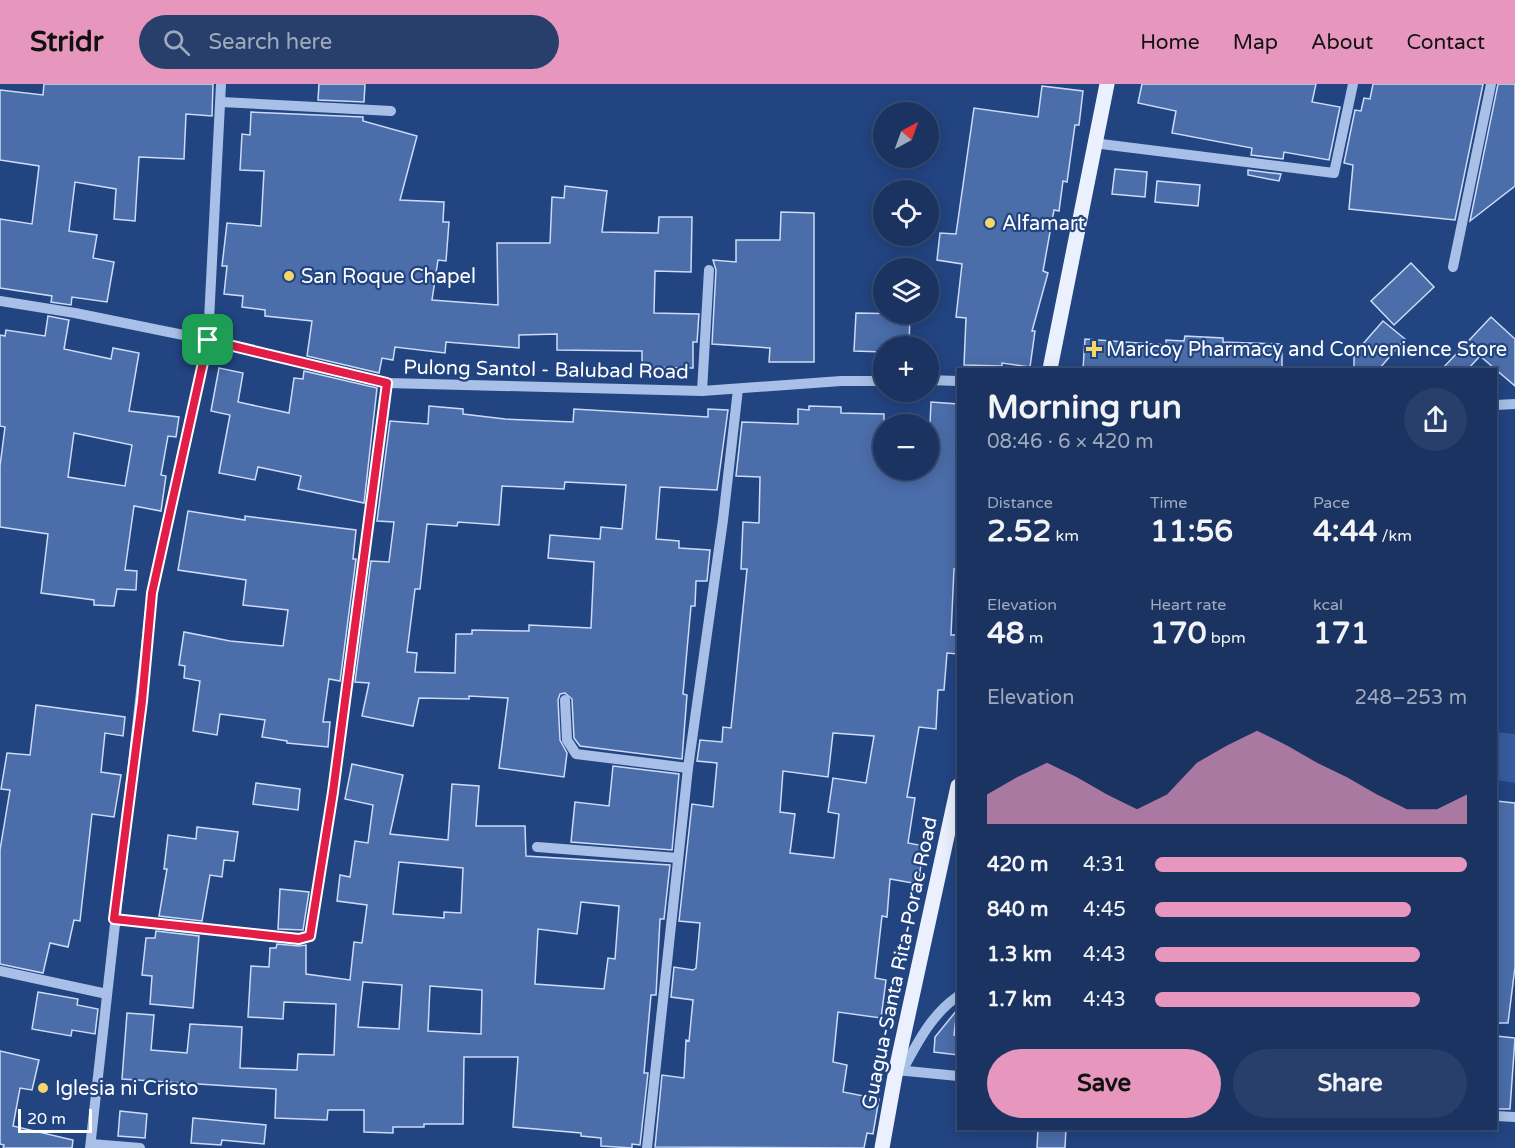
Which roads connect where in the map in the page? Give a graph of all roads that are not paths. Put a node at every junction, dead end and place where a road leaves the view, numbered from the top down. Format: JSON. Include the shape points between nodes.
{"nodes":[{"id":1,"x":221,"y":84,"type":"edge"},
{"id":2,"x":1107,"y":84,"type":"edge"},
{"id":3,"x":1353,"y":84,"type":"edge"},
{"id":4,"x":1491,"y":84,"type":"edge"},
{"id":5,"x":220,"y":102,"type":"junction"},
{"id":6,"x":391,"y":111,"type":"dead end"},
{"id":7,"x":1093,"y":143,"type":"junction"},
{"id":8,"x":1453,"y":267,"type":"dead end"},
{"id":9,"x":709,"y":270,"type":"dead end"},
{"id":10,"x":0,"y":301,"type":"edge"},
{"id":11,"x":208,"y":340,"type":"junction"},
{"id":12,"x":1050,"y":368,"type":"edge"},
{"id":13,"x":939,"y":380,"type":"edge"},
{"id":14,"x":873,"y":381,"type":"edge"},
{"id":15,"x":957,"y":381,"type":"edge"},
{"id":16,"x":387,"y":383,"type":"junction"},
{"id":17,"x":738,"y":389,"type":"junction"},
{"id":18,"x":702,"y":391,"type":"junction"},
{"id":19,"x":1515,"y":404,"type":"edge"},
{"id":20,"x":1497,"y":405,"type":"edge"},
{"id":21,"x":565,"y":700,"type":"dead end"},
{"id":22,"x":688,"y":768,"type":"junction"},
{"id":23,"x":957,"y":791,"type":"edge"},
{"id":24,"x":537,"y":847,"type":"dead end"},
{"id":25,"x":678,"y":858,"type":"junction"},
{"id":26,"x":114,"y":919,"type":"junction"},
{"id":27,"x":0,"y":971,"type":"edge"},
{"id":28,"x":107,"y":994,"type":"junction"},
{"id":29,"x":957,"y":997,"type":"edge"},
{"id":30,"x":899,"y":1070,"type":"junction"},
{"id":31,"x":957,"y":1076,"type":"edge"},
{"id":32,"x":1497,"y":1116,"type":"edge"},
{"id":33,"x":1515,"y":1117,"type":"edge"},
{"id":34,"x":90,"y":1146,"type":"edge"},
{"id":35,"x":140,"y":1148,"type":"edge"},
{"id":36,"x":647,"y":1148,"type":"edge"},
{"id":37,"x":882,"y":1148,"type":"edge"}],
"edges":[{"from":1,"to":5,"type":"street"},
{"from":2,"to":7,"type":"main road"},
{"from":3,"to":7,"type":"street","via":[[1334,173]]},
{"from":4,"to":8,"type":"street"},
{"from":5,"to":6,"type":"street"},
{"from":5,"to":11,"type":"street"},
{"from":7,"to":12,"type":"main road"},
{"from":9,"to":18,"type":"street"},
{"from":10,"to":11,"type":"street","name":"Pulong Santol - Balubad Road"},
{"from":11,"to":16,"type":"street","name":"Pulong Santol - Balubad Road"},
{"from":11,"to":26,"type":"street","via":[[152,593]]},
{"from":13,"to":15,"type":"street"},
{"from":14,"to":17,"type":"street","name":"Pulong Santol - Balubad Road"},
{"from":16,"to":18,"type":"street","name":"Pulong Santol - Balubad Road"},
{"from":16,"to":26,"type":"street","via":[[310,936],[299,939]]},
{"from":17,"to":18,"type":"street","name":"Pulong Santol - Balubad Road"},
{"from":17,"to":22,"type":"street"},
{"from":19,"to":20,"type":"street"},
{"from":21,"to":22,"type":"street","via":[[567,740],[576,754]]},
{"from":22,"to":25,"type":"street"},
{"from":23,"to":30,"type":"main road","name":"Guagua-Santa Rita-Porac Road"},
{"from":24,"to":25,"type":"street"},
{"from":25,"to":36,"type":"street"},
{"from":26,"to":28,"type":"street"},
{"from":27,"to":28,"type":"street"},
{"from":28,"to":34,"type":"street"},
{"from":29,"to":30,"type":"street","via":[[930,1021]]},
{"from":30,"to":31,"type":"street"},
{"from":30,"to":37,"type":"main road","name":"Guagua-Santa Rita-Porac Road"},
{"from":32,"to":33,"type":"street"},
{"from":34,"to":35,"type":"street"}]}
